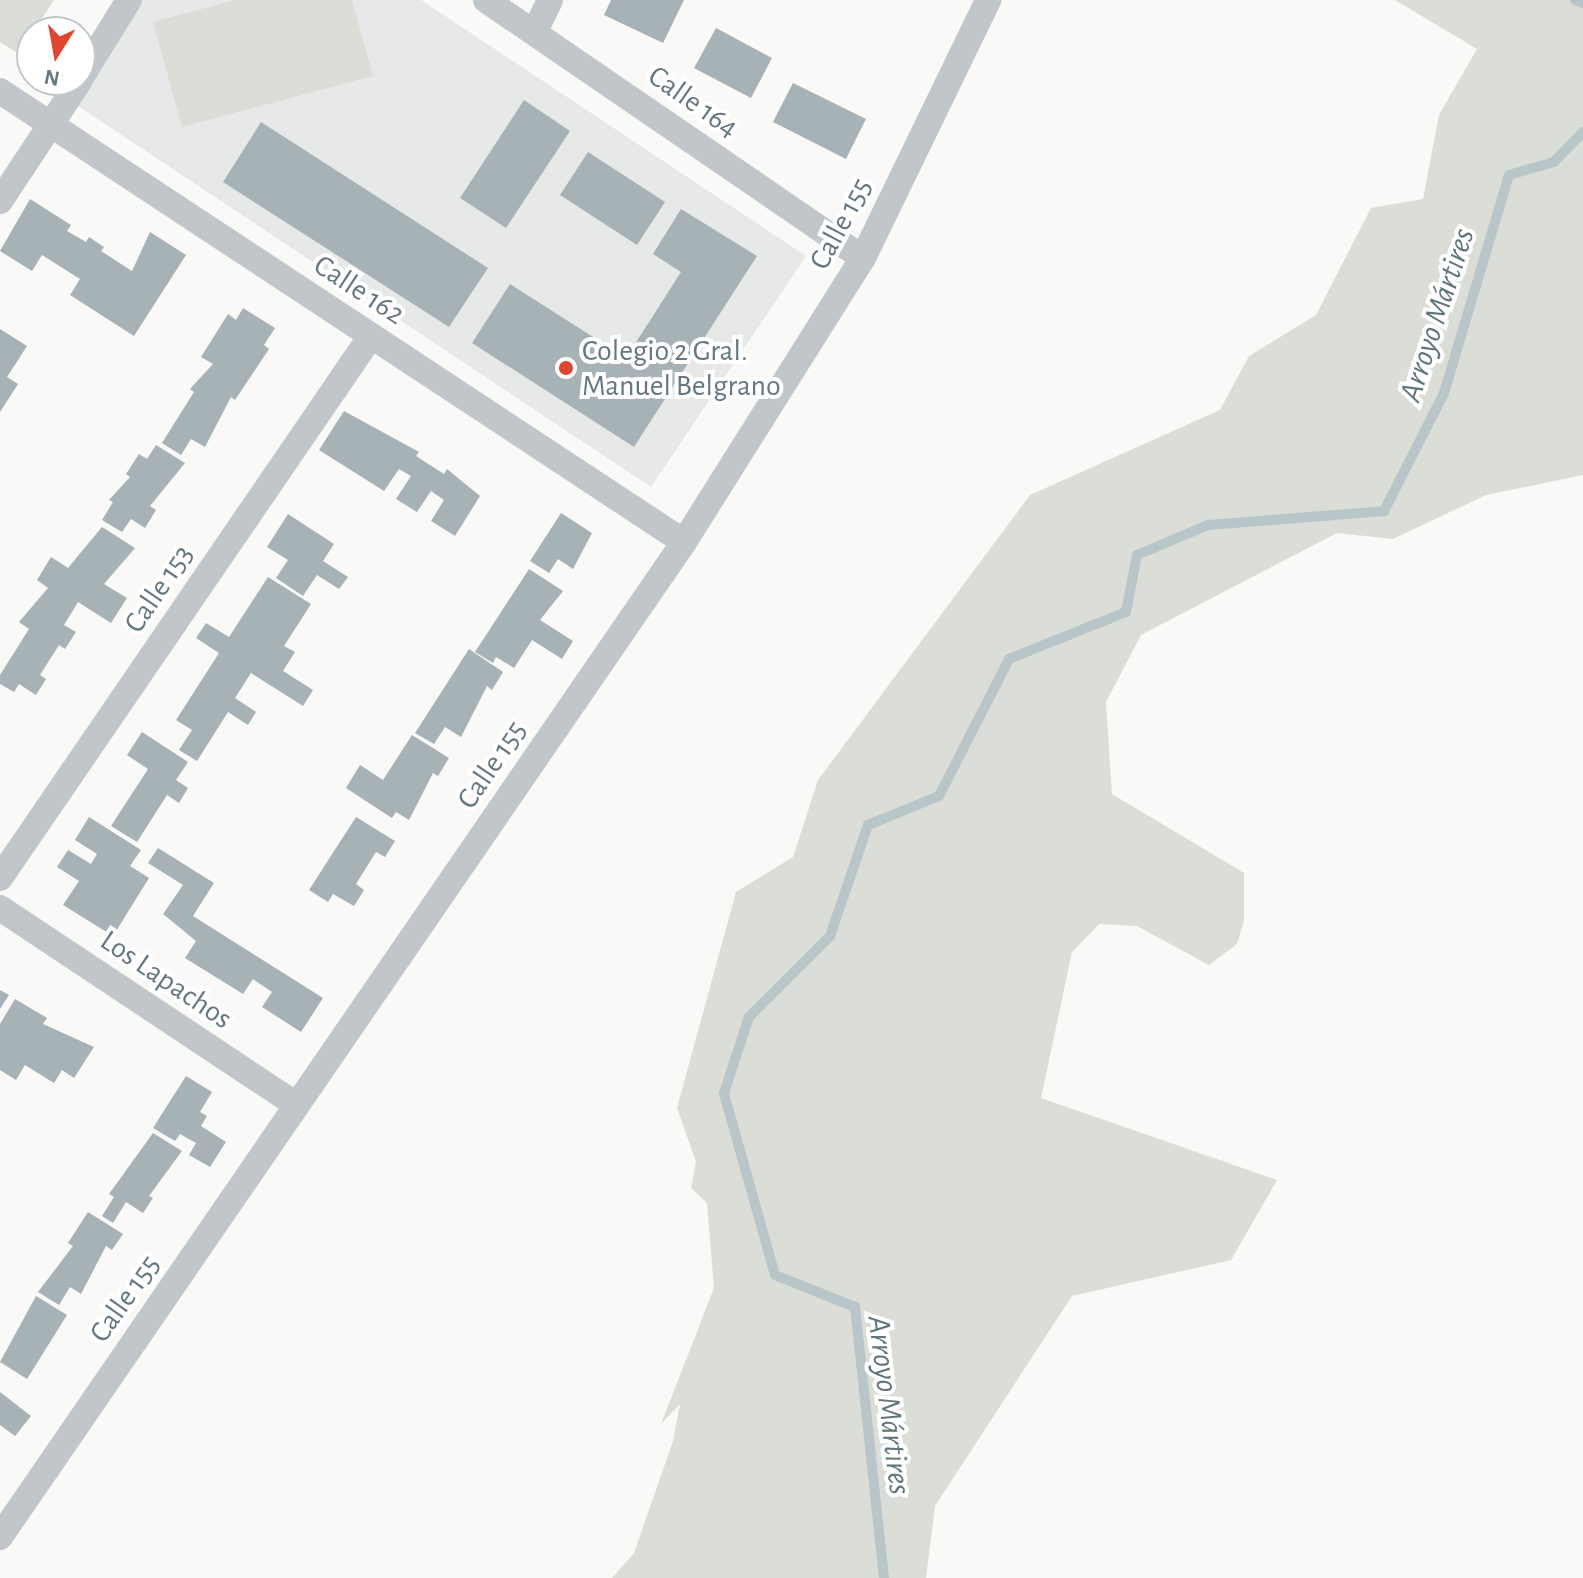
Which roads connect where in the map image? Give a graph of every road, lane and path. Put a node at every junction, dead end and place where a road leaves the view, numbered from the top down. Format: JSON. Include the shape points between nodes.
{"nodes":[{"id":1,"x":129,"y":0,"type":"edge"},
{"id":2,"x":486,"y":0,"type":"edge"},
{"id":3,"x":550,"y":0,"type":"edge"},
{"id":4,"x":988,"y":0,"type":"edge"},
{"id":5,"x":535,"y":31,"type":"junction"},
{"id":6,"x":96,"y":54,"type":"edge"},
{"id":7,"x":0,"y":91,"type":"edge"},
{"id":8,"x":70,"y":96,"type":"edge"},
{"id":9,"x":52,"y":125,"type":"junction"},
{"id":10,"x":0,"y":201,"type":"edge"},
{"id":11,"x":863,"y":258,"type":"junction"},
{"id":12,"x":371,"y":336,"type":"junction"},
{"id":13,"x":684,"y":542,"type":"junction"},
{"id":14,"x":0,"y":878,"type":"edge"},
{"id":15,"x":0,"y":908,"type":"edge"},
{"id":16,"x":297,"y":1105,"type":"junction"},
{"id":17,"x":0,"y":1537,"type":"edge"}],
"edges":[{"from":1,"to":6,"type":"street"},
{"from":2,"to":5,"type":"street","name":"Calle 164"},
{"from":3,"to":5,"type":"street"},
{"from":4,"to":11,"type":"street","name":"Calle 155"},
{"from":5,"to":11,"type":"street","name":"Calle 164"},
{"from":7,"to":9,"type":"street","name":"Calle 162"},
{"from":8,"to":9,"type":"street"},
{"from":9,"to":10,"type":"street"},
{"from":9,"to":12,"type":"street","name":"Calle 162"},
{"from":11,"to":13,"type":"street","name":"Calle 155"},
{"from":12,"to":13,"type":"street","name":"Calle 162"},
{"from":12,"to":14,"type":"street","name":"Calle 153"},
{"from":13,"to":16,"type":"street","name":"Calle 155"},
{"from":15,"to":16,"type":"street","name":"Los Lapachos"},
{"from":16,"to":17,"type":"street","name":"Calle 155"}]}
